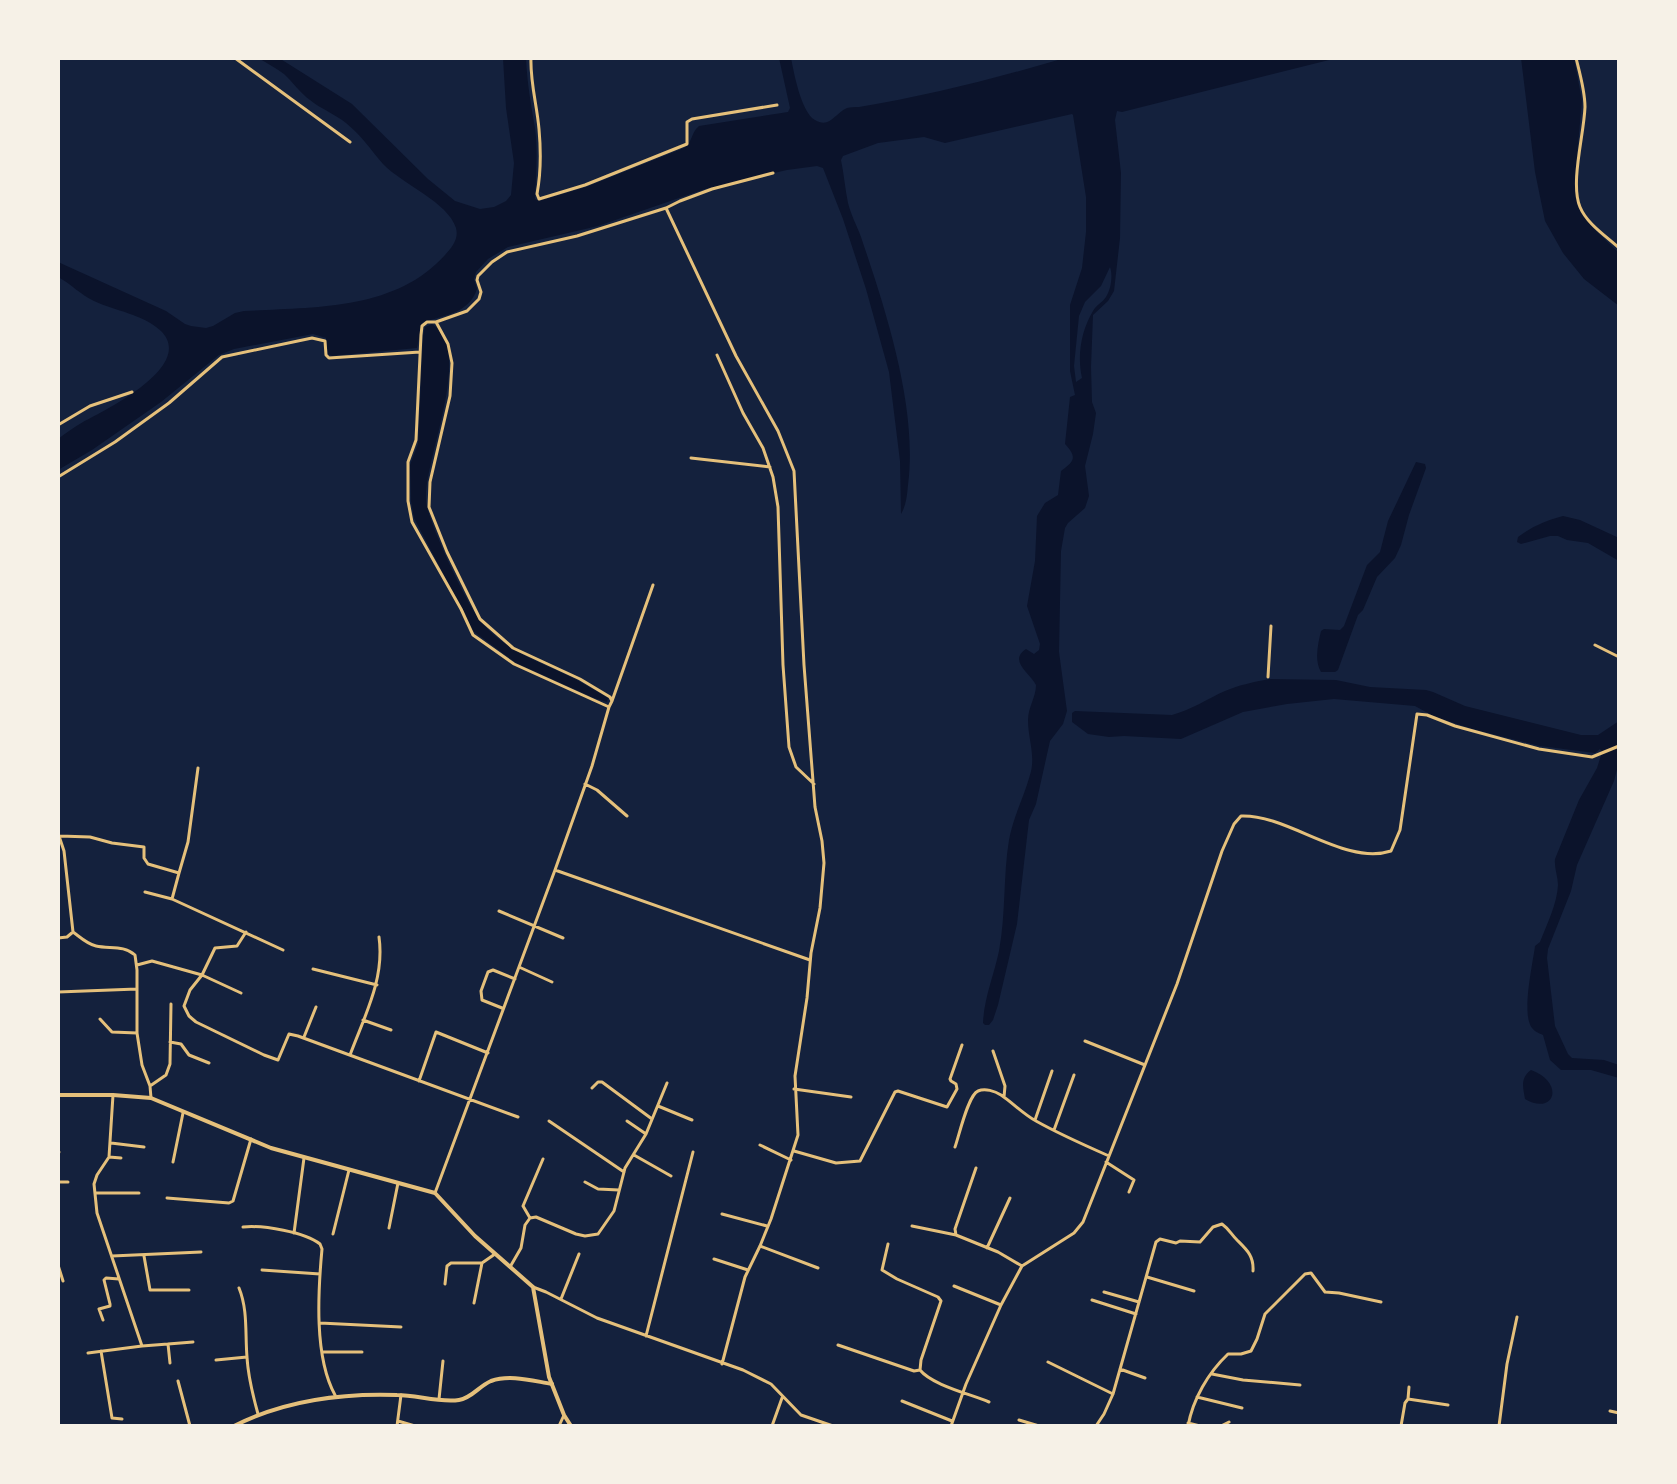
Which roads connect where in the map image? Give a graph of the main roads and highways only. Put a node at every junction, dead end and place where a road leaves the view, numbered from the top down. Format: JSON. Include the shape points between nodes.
{"nodes":[{"id":1,"x":58,"y":1095,"type":"edge"},
{"id":2,"x":552,"y":1384,"type":"junction"},
{"id":3,"x":234,"y":1426,"type":"edge"},
{"id":4,"x":571,"y":1426,"type":"edge"}],
"edges":[{"from":1,"to":2,"type":"main road","via":[[151,1098],[271,1148],[435,1193],[533,1287]]},
{"from":2,"to":3,"type":"main road","via":[[494,1380],[458,1400],[335,1395],[258,1414]]},
{"from":2,"to":4,"type":"main road"}]}
